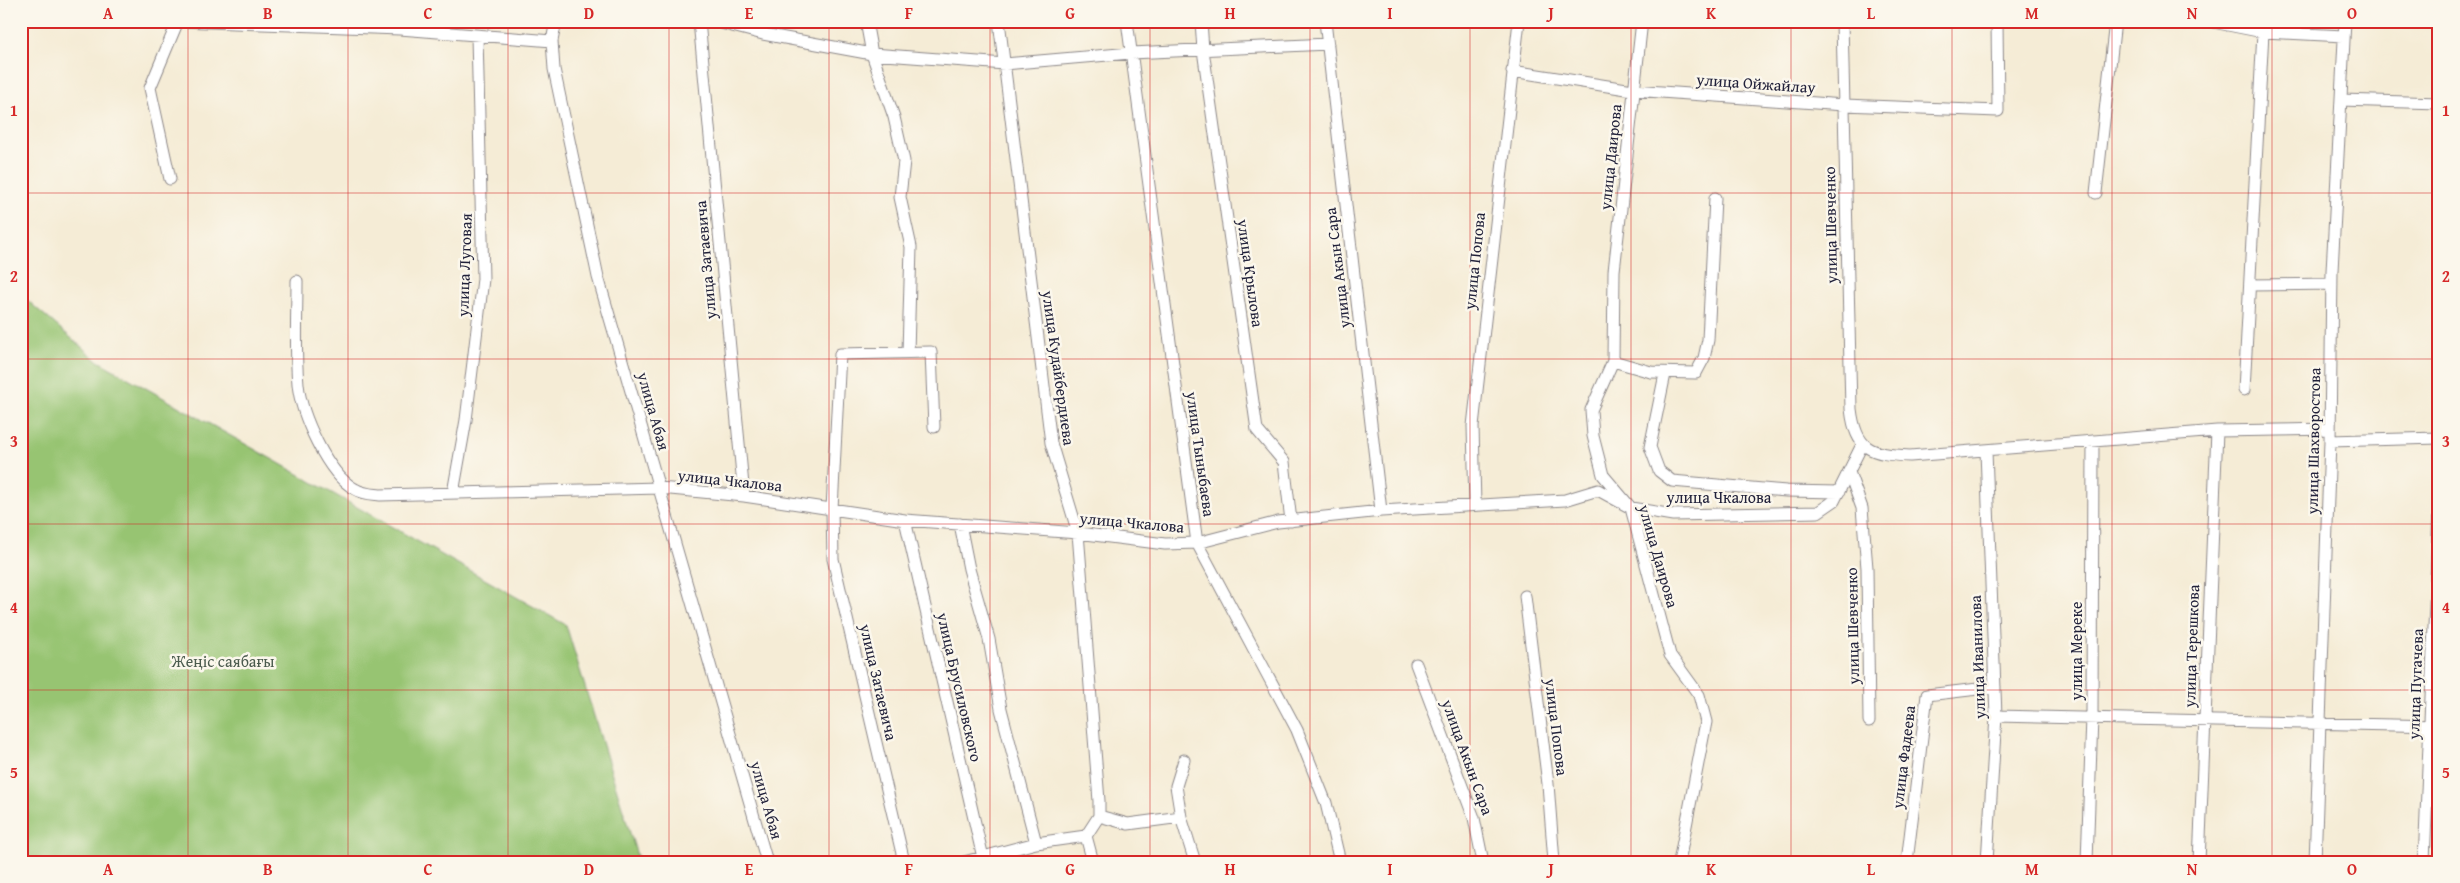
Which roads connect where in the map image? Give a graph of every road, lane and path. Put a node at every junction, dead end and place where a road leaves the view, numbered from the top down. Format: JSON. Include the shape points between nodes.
{"nodes":[{"id":1,"x":178,"y":21,"type":"edge"},
{"id":2,"x":556,"y":21,"type":"edge"},
{"id":3,"x":699,"y":21,"type":"edge"},
{"id":4,"x":713,"y":21,"type":"edge"},
{"id":5,"x":866,"y":21,"type":"edge"},
{"id":6,"x":999,"y":21,"type":"edge"},
{"id":7,"x":1127,"y":21,"type":"edge"},
{"id":8,"x":1201,"y":21,"type":"edge"},
{"id":9,"x":1325,"y":21,"type":"edge"},
{"id":10,"x":1519,"y":21,"type":"edge"},
{"id":11,"x":1642,"y":21,"type":"edge"},
{"id":12,"x":1842,"y":21,"type":"edge"},
{"id":13,"x":1997,"y":21,"type":"edge"},
{"id":14,"x":2115,"y":21,"type":"edge"},
{"id":15,"x":2208,"y":21,"type":"edge"},
{"id":16,"x":2345,"y":21,"type":"edge"},
{"id":17,"x":267,"y":23,"type":"edge"},
{"id":18,"x":2221,"y":23,"type":"edge"},
{"id":19,"x":339,"y":24,"type":"edge"},
{"id":20,"x":401,"y":25,"type":"edge"},
{"id":21,"x":2263,"y":32,"type":"junction"},
{"id":22,"x":477,"y":36,"type":"junction"},
{"id":23,"x":2344,"y":36,"type":"junction"},
{"id":24,"x":552,"y":41,"type":"junction"},
{"id":25,"x":1328,"y":44,"type":"junction"},
{"id":26,"x":1203,"y":50,"type":"junction"},
{"id":27,"x":1131,"y":53,"type":"junction"},
{"id":28,"x":872,"y":54,"type":"junction"},
{"id":29,"x":1004,"y":64,"type":"junction"},
{"id":30,"x":1512,"y":71,"type":"junction"},
{"id":31,"x":1633,"y":90,"type":"junction"},
{"id":32,"x":2341,"y":100,"type":"junction"},
{"id":33,"x":2439,"y":103,"type":"edge"},
{"id":34,"x":1844,"y":105,"type":"junction"},
{"id":35,"x":170,"y":179,"type":"dead end"},
{"id":36,"x":2096,"y":193,"type":"dead end"},
{"id":37,"x":1715,"y":198,"type":"dead end"},
{"id":38,"x":296,"y":281,"type":"dead end"},
{"id":39,"x":2332,"y":284,"type":"junction"},
{"id":40,"x":2250,"y":285,"type":"junction"},
{"id":41,"x":908,"y":352,"type":"junction"},
{"id":42,"x":1614,"y":361,"type":"junction"},
{"id":43,"x":1665,"y":374,"type":"junction"},
{"id":44,"x":2244,"y":390,"type":"dead end"},
{"id":45,"x":934,"y":427,"type":"dead end"},
{"id":46,"x":2217,"y":431,"type":"junction"},
{"id":47,"x":2330,"y":435,"type":"junction"},
{"id":48,"x":2439,"y":438,"type":"edge"},
{"id":49,"x":2093,"y":441,"type":"junction"},
{"id":50,"x":1863,"y":444,"type":"junction"},
{"id":51,"x":1986,"y":451,"type":"junction"},
{"id":52,"x":1849,"y":472,"type":"junction"},
{"id":53,"x":660,"y":488,"type":"junction"},
{"id":54,"x":1839,"y":492,"type":"junction"},
{"id":55,"x":453,"y":493,"type":"junction"},
{"id":56,"x":744,"y":496,"type":"junction"},
{"id":57,"x":1476,"y":505,"type":"junction"},
{"id":58,"x":1631,"y":508,"type":"junction"},
{"id":59,"x":832,"y":509,"type":"junction"},
{"id":60,"x":2439,"y":509,"type":"edge"},
{"id":61,"x":1381,"y":511,"type":"junction"},
{"id":62,"x":905,"y":520,"type":"junction"},
{"id":63,"x":1291,"y":521,"type":"junction"},
{"id":64,"x":960,"y":524,"type":"junction"},
{"id":65,"x":1078,"y":533,"type":"junction"},
{"id":66,"x":1197,"y":543,"type":"junction"},
{"id":67,"x":1525,"y":596,"type":"dead end"},
{"id":68,"x":1416,"y":664,"type":"dead end"},
{"id":69,"x":1995,"y":687,"type":"junction"},
{"id":70,"x":1996,"y":716,"type":"junction"},
{"id":71,"x":2092,"y":717,"type":"junction"},
{"id":72,"x":1869,"y":721,"type":"dead end"},
{"id":73,"x":2204,"y":722,"type":"junction"},
{"id":74,"x":2321,"y":724,"type":"junction"},
{"id":75,"x":2434,"y":726,"type":"edge"},
{"id":76,"x":1184,"y":760,"type":"dead end"},
{"id":77,"x":1098,"y":816,"type":"junction"},
{"id":78,"x":1181,"y":817,"type":"junction"},
{"id":79,"x":1086,"y":836,"type":"junction"},
{"id":80,"x":1036,"y":843,"type":"junction"},
{"id":81,"x":983,"y":859,"type":"edge"},
{"id":82,"x":767,"y":862,"type":"edge"},
{"id":83,"x":904,"y":862,"type":"edge"},
{"id":84,"x":964,"y":862,"type":"edge"},
{"id":85,"x":1093,"y":862,"type":"edge"},
{"id":86,"x":1195,"y":862,"type":"edge"},
{"id":87,"x":1340,"y":862,"type":"edge"},
{"id":88,"x":1483,"y":862,"type":"edge"},
{"id":89,"x":1554,"y":862,"type":"edge"},
{"id":90,"x":1679,"y":862,"type":"edge"},
{"id":91,"x":1907,"y":862,"type":"edge"},
{"id":92,"x":1987,"y":862,"type":"edge"},
{"id":93,"x":2087,"y":862,"type":"edge"},
{"id":94,"x":2199,"y":862,"type":"edge"},
{"id":95,"x":2315,"y":862,"type":"edge"},
{"id":96,"x":2424,"y":862,"type":"edge"}],
"edges":[{"from":1,"to":17,"type":"street"},
{"from":1,"to":35,"type":"street","via":[[150,88]]},
{"from":2,"to":24,"type":"street","name":"улица Абая"},
{"from":3,"to":56,"type":"street","name":"улица Затаевича"},
{"from":4,"to":28,"type":"street"},
{"from":5,"to":28,"type":"street"},
{"from":6,"to":29,"type":"street","name":"улица Кудайбердиева"},
{"from":7,"to":27,"type":"street","name":"улица Тыныбаева"},
{"from":8,"to":26,"type":"street","name":"улица Крылова"},
{"from":9,"to":25,"type":"street","name":"улица Акын Сара"},
{"from":10,"to":30,"type":"street","name":"улица Попова"},
{"from":11,"to":31,"type":"street","name":"улица Даирова"},
{"from":12,"to":34,"type":"street","name":"улица Шевченко"},
{"from":13,"to":34,"type":"street","name":"улица Ойжайлау","via":[[1998,111]]},
{"from":14,"to":36,"type":"street"},
{"from":15,"to":18,"type":"street"},
{"from":16,"to":23,"type":"street","name":"улица Шахворостова"},
{"from":17,"to":19,"type":"street"},
{"from":18,"to":21,"type":"street"},
{"from":19,"to":20,"type":"street"},
{"from":20,"to":22,"type":"street"},
{"from":21,"to":23,"type":"street"},
{"from":21,"to":40,"type":"street"},
{"from":22,"to":24,"type":"street"},
{"from":22,"to":55,"type":"street","name":"улица Луговая","via":[[483,279],[466,420]]},
{"from":23,"to":32,"type":"street","name":"улица Шахворостова"},
{"from":24,"to":53,"type":"street","name":"улица Абая","via":[[554,69],[598,277]]},
{"from":25,"to":26,"type":"street"},
{"from":25,"to":61,"type":"street","name":"улица Акын Сара"},
{"from":26,"to":27,"type":"street"},
{"from":26,"to":63,"type":"street","name":"улица Крылова","via":[[1257,430],[1284,462]]},
{"from":27,"to":29,"type":"street"},
{"from":27,"to":66,"type":"street","name":"улица Тыныбаева"},
{"from":28,"to":29,"type":"street"},
{"from":28,"to":41,"type":"street","via":[[894,117],[904,161],[900,197],[911,247]]},
{"from":29,"to":65,"type":"street","name":"улица Кудайбердиева","via":[[1051,443]]},
{"from":30,"to":31,"type":"street","name":"улица Ойжайлау"},
{"from":30,"to":57,"type":"street","name":"улица Попова","via":[[1473,426]]},
{"from":31,"to":34,"type":"street","name":"улица Ойжайлау"},
{"from":31,"to":42,"type":"street","name":"улица Даирова","via":[[1614,271]]},
{"from":32,"to":33,"type":"street"},
{"from":32,"to":39,"type":"street","name":"улица Шахворостова"},
{"from":34,"to":50,"type":"street","name":"улица Шевченко","via":[[1851,409],[1853,428]]},
{"from":37,"to":43,"type":"street","via":[[1708,340],[1704,358],[1696,372]]},
{"from":38,"to":55,"type":"street","name":"улица Чкалова","via":[[298,385],[314,435],[332,467],[345,482],[363,493]]},
{"from":39,"to":40,"type":"street"},
{"from":39,"to":47,"type":"street","name":"улица Шахворостова"},
{"from":40,"to":44,"type":"street"},
{"from":41,"to":45,"type":"street","via":[[931,352]]},
{"from":41,"to":59,"type":"street","via":[[840,354]]},
{"from":42,"to":43,"type":"street"},
{"from":42,"to":58,"type":"street","name":"улица Даирова","via":[[1590,410],[1593,436],[1603,475]]},
{"from":43,"to":54,"type":"street","via":[[1650,446],[1658,471],[1672,481]]},
{"from":46,"to":47,"type":"street"},
{"from":46,"to":49,"type":"street"},
{"from":46,"to":73,"type":"street","name":"улица Терешкова"},
{"from":47,"to":48,"type":"street"},
{"from":47,"to":74,"type":"street","name":"улица Шахворостова"},
{"from":49,"to":51,"type":"street"},
{"from":49,"to":71,"type":"street","name":"улица Мереке"},
{"from":50,"to":51,"type":"street","via":[[1884,455]]},
{"from":50,"to":52,"type":"street","name":"улица Чкалова"},
{"from":51,"to":69,"type":"street","name":"улица Иванилова"},
{"from":52,"to":54,"type":"street","name":"улица Чкалова"},
{"from":52,"to":72,"type":"street","name":"улица Шевченко","via":[[1862,508],[1868,568]]},
{"from":53,"to":55,"type":"street","name":"улица Чкалова"},
{"from":53,"to":56,"type":"street","name":"улица Чкалова"},
{"from":53,"to":82,"type":"street","name":"улица Абая"},
{"from":54,"to":58,"type":"street","name":"улица Чкалова","via":[[1834,501],[1818,512],[1673,515]]},
{"from":56,"to":59,"type":"street","name":"улица Чкалова"},
{"from":57,"to":58,"type":"street","name":"улица Чкалова","via":[[1566,500],[1598,490]]},
{"from":57,"to":61,"type":"street","name":"улица Чкалова"},
{"from":58,"to":90,"type":"street","name":"улица Даирова","via":[[1670,655],[1699,695],[1706,722]]},
{"from":59,"to":62,"type":"street","name":"улица Чкалова"},
{"from":59,"to":83,"type":"street","name":"улица Затаевича","via":[[833,559]]},
{"from":60,"to":75,"type":"street","name":"улица Пугачева"},
{"from":61,"to":63,"type":"street","name":"улица Чкалова"},
{"from":62,"to":64,"type":"street","name":"улица Чкалова"},
{"from":62,"to":81,"type":"street","name":"улица Брусиловского"},
{"from":63,"to":66,"type":"street","name":"улица Чкалова"},
{"from":64,"to":65,"type":"street","name":"улица Чкалова"},
{"from":64,"to":80,"type":"street","via":[[989,638],[1001,710]]},
{"from":65,"to":66,"type":"street","name":"улица Чкалова","via":[[1165,544]]},
{"from":65,"to":77,"type":"street","name":"улица Кудайбердиева"},
{"from":66,"to":87,"type":"street","name":"улица Тыныбаева","via":[[1297,730],[1326,803]]},
{"from":67,"to":89,"type":"street","name":"улица Попова"},
{"from":68,"to":88,"type":"street","name":"улица Акын Сара","via":[[1474,818]]},
{"from":69,"to":70,"type":"street","name":"улица Иванилова"},
{"from":69,"to":91,"type":"street","name":"улица Фадеева","via":[[1927,695]]},
{"from":70,"to":71,"type":"street"},
{"from":70,"to":92,"type":"street","name":"улица Иванилова"},
{"from":71,"to":73,"type":"street"},
{"from":71,"to":93,"type":"street","name":"улица Мереке"},
{"from":73,"to":74,"type":"street"},
{"from":73,"to":94,"type":"street","name":"улица Терешкова"},
{"from":74,"to":75,"type":"street"},
{"from":74,"to":95,"type":"street","name":"улица Шахворостова"},
{"from":75,"to":96,"type":"street","name":"улица Пугачева"},
{"from":76,"to":78,"type":"street","via":[[1176,786]]},
{"from":77,"to":78,"type":"street","via":[[1128,824]]},
{"from":77,"to":79,"type":"street"},
{"from":78,"to":86,"type":"street"},
{"from":79,"to":80,"type":"street"},
{"from":79,"to":85,"type":"street"},
{"from":80,"to":81,"type":"street"},
{"from":81,"to":84,"type":"street"}]}
